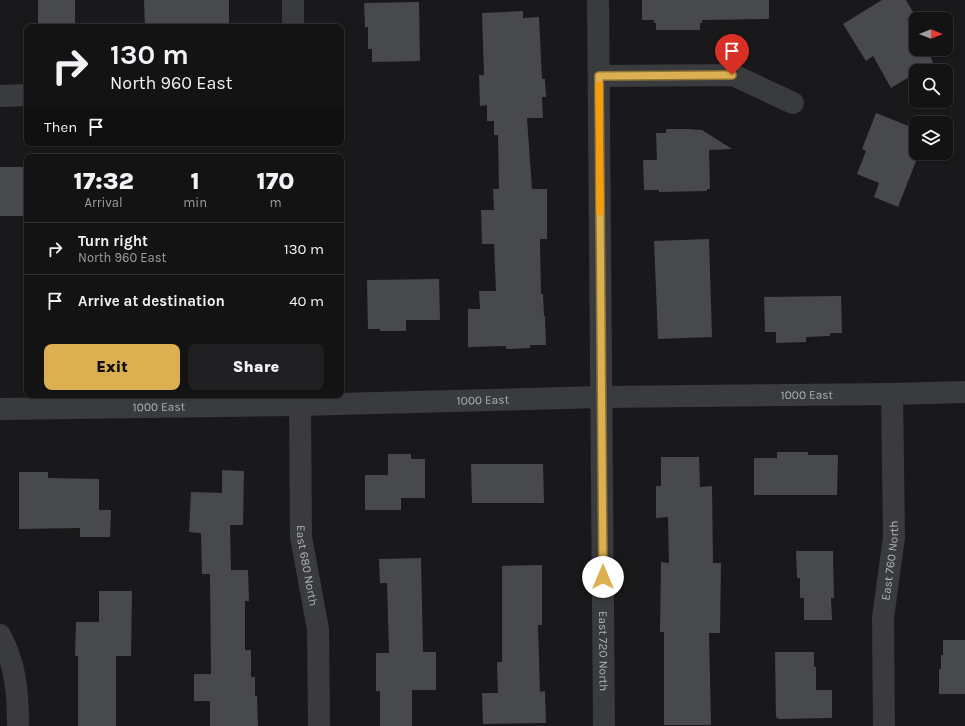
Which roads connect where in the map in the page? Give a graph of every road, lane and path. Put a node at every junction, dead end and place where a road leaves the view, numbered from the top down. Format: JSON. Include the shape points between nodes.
{"nodes":[{"id":1,"x":293,"y":0,"type":"edge"},
{"id":2,"x":598,"y":0,"type":"edge"},
{"id":3,"x":293,"y":24,"type":"edge"},
{"id":4,"x":599,"y":76,"type":"junction"},
{"id":5,"x":24,"y":95,"type":"edge"},
{"id":6,"x":0,"y":96,"type":"edge"},
{"id":7,"x":793,"y":102,"type":"dead end"},
{"id":8,"x":965,"y":392,"type":"edge"},
{"id":9,"x":892,"y":394,"type":"junction"},
{"id":10,"x":602,"y":397,"type":"junction"},
{"id":11,"x":300,"y":405,"type":"junction"},
{"id":12,"x":0,"y":409,"type":"edge"},
{"id":13,"x":0,"y":636,"type":"edge"},
{"id":14,"x":18,"y":726,"type":"edge"},
{"id":15,"x":319,"y":726,"type":"edge"},
{"id":16,"x":604,"y":726,"type":"edge"},
{"id":17,"x":884,"y":726,"type":"edge"}],
"edges":[{"from":1,"to":3,"type":"street"},
{"from":2,"to":4,"type":"street","name":"East 720 North"},
{"from":4,"to":7,"type":"street","via":[[732,75]]},
{"from":4,"to":10,"type":"street","name":"East 720 North"},
{"from":5,"to":6,"type":"street"},
{"from":8,"to":9,"type":"street","name":"1000 East"},
{"from":9,"to":10,"type":"street","name":"1000 East"},
{"from":9,"to":17,"type":"street","name":"East 760 North","via":[[894,537],[883,618]]},
{"from":10,"to":11,"type":"street","name":"1000 East"},
{"from":10,"to":16,"type":"street","name":"East 720 North"},
{"from":11,"to":12,"type":"street","name":"1000 East"},
{"from":11,"to":15,"type":"street","name":"East 680 North","via":[[301,537],[318,630]]},
{"from":13,"to":14,"type":"street","via":[[8,650],[16,679]]}]}
